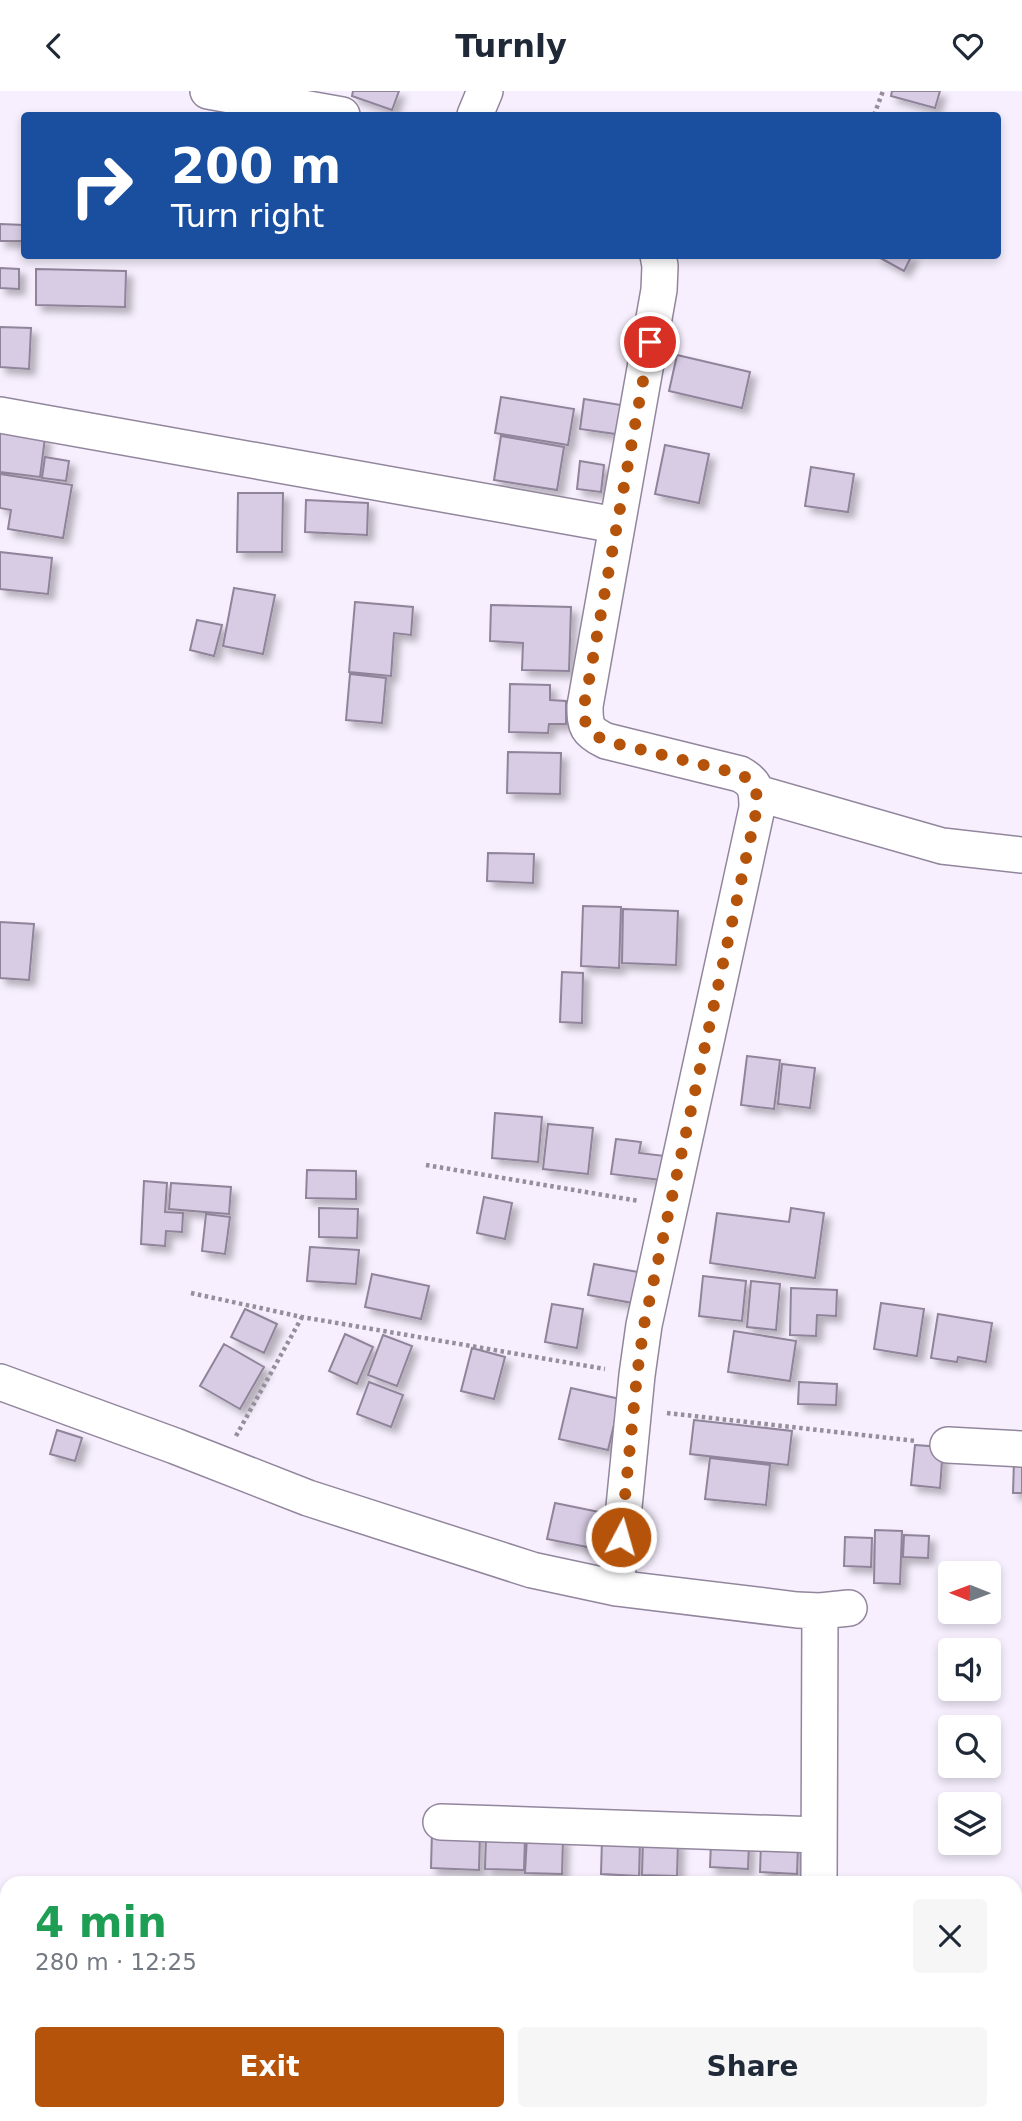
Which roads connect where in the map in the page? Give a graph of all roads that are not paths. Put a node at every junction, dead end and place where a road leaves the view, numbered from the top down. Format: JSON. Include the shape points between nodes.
{"nodes":[{"id":1,"x":208,"y":91,"type":"edge"},
{"id":2,"x":485,"y":91,"type":"edge"},
{"id":3,"x":325,"y":112,"type":"edge"},
{"id":4,"x":476,"y":112,"type":"edge"},
{"id":5,"x":659,"y":259,"type":"edge"},
{"id":6,"x":0,"y":415,"type":"edge"},
{"id":7,"x":616,"y":525,"type":"junction"},
{"id":8,"x":757,"y":793,"type":"junction"},
{"id":9,"x":1022,"y":855,"type":"edge"},
{"id":10,"x":0,"y":1382,"type":"edge"},
{"id":11,"x":948,"y":1445,"type":"road end"},
{"id":12,"x":1022,"y":1449,"type":"edge"},
{"id":13,"x":616,"y":1588,"type":"junction"},
{"id":14,"x":441,"y":1822,"type":"dead end"},
{"id":15,"x":818,"y":1835,"type":"junction"},
{"id":16,"x":819,"y":1876,"type":"edge"}],
"edges":[{"from":1,"to":3,"type":"street"},
{"from":2,"to":4,"type":"street"},
{"from":5,"to":7,"type":"street","via":[[659,291]]},
{"from":6,"to":7,"type":"street"},
{"from":7,"to":8,"type":"street","via":[[585,706],[591,734],[740,774],[751,780]]},
{"from":8,"to":9,"type":"street","via":[[943,846]]},
{"from":8,"to":13,"type":"street","via":[[644,1325]]},
{"from":10,"to":13,"type":"street","via":[[308,1498],[532,1570]]},
{"from":11,"to":12,"type":"street"},
{"from":13,"to":15,"type":"street","via":[[797,1610],[834,1609]]},
{"from":14,"to":15,"type":"street"},
{"from":15,"to":16,"type":"street"}]}
